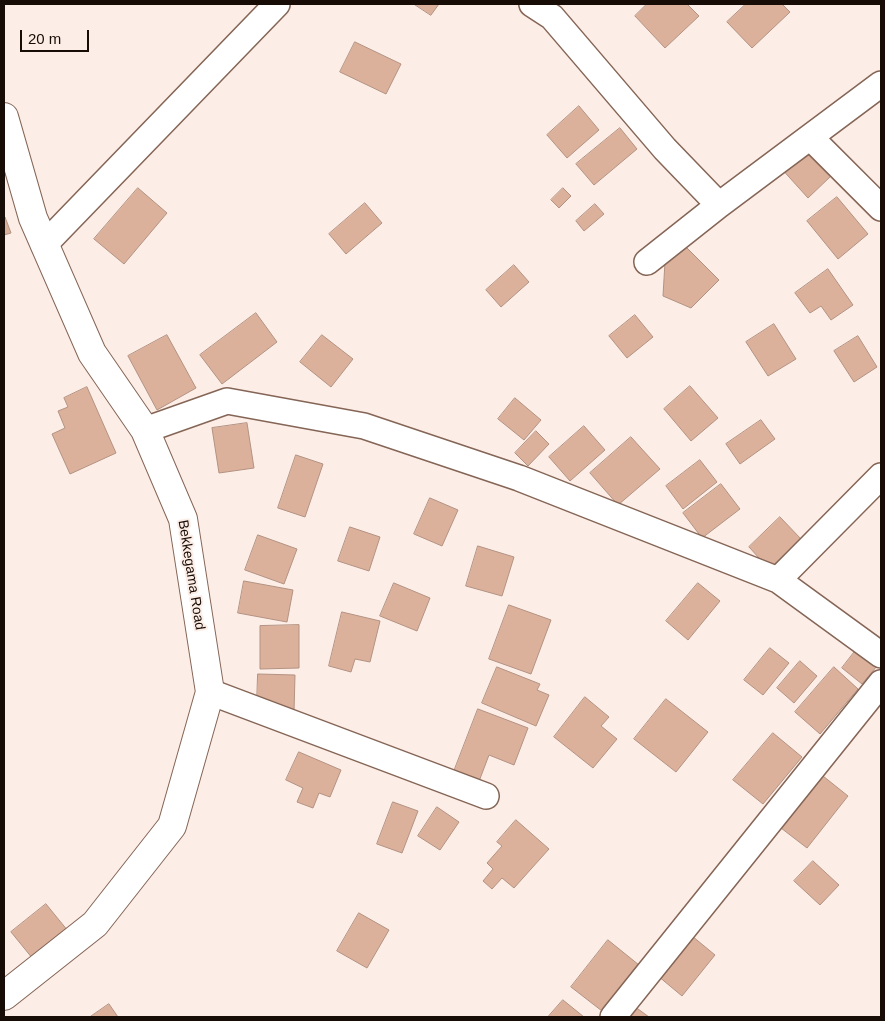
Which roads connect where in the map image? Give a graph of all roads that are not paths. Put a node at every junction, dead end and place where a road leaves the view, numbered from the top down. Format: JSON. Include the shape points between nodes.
{"nodes":[{"id":1,"x":277,"y":4,"type":"edge"},
{"id":2,"x":532,"y":4,"type":"edge"},
{"id":3,"x":881,"y":84,"type":"edge"},
{"id":4,"x":4,"y":117,"type":"edge"},
{"id":5,"x":810,"y":137,"type":"junction"},
{"id":6,"x":719,"y":205,"type":"junction"},
{"id":7,"x":881,"y":208,"type":"edge"},
{"id":8,"x":44,"y":245,"type":"junction"},
{"id":9,"x":647,"y":262,"type":"dead end"},
{"id":10,"x":145,"y":430,"type":"junction"},
{"id":11,"x":881,"y":476,"type":"edge"},
{"id":12,"x":778,"y":580,"type":"junction"},
{"id":13,"x":881,"y":655,"type":"edge"},
{"id":14,"x":881,"y":683,"type":"edge"},
{"id":15,"x":210,"y":692,"type":"junction"},
{"id":16,"x":486,"y":796,"type":"dead end"},
{"id":17,"x":4,"y":996,"type":"edge"},
{"id":18,"x":613,"y":1017,"type":"edge"}],
"edges":[{"from":1,"to":8,"type":"street"},
{"from":2,"to":6,"type":"street","via":[[552,17],[665,149]]},
{"from":3,"to":5,"type":"street"},
{"from":4,"to":8,"type":"street","name":"Bekkegama Road"},
{"from":5,"to":6,"type":"street"},
{"from":5,"to":7,"type":"street"},
{"from":6,"to":9,"type":"street"},
{"from":8,"to":10,"type":"street","name":"Bekkegama Road","via":[[92,353]]},
{"from":10,"to":12,"type":"street","via":[[227,401],[364,426],[519,478]]},
{"from":10,"to":15,"type":"street","name":"Bekkegama Road","via":[[183,519]]},
{"from":11,"to":12,"type":"street"},
{"from":12,"to":13,"type":"street"},
{"from":14,"to":18,"type":"street"},
{"from":15,"to":16,"type":"street"},
{"from":15,"to":17,"type":"street","name":"Bekkegama Road","via":[[172,826],[95,924]]}]}
